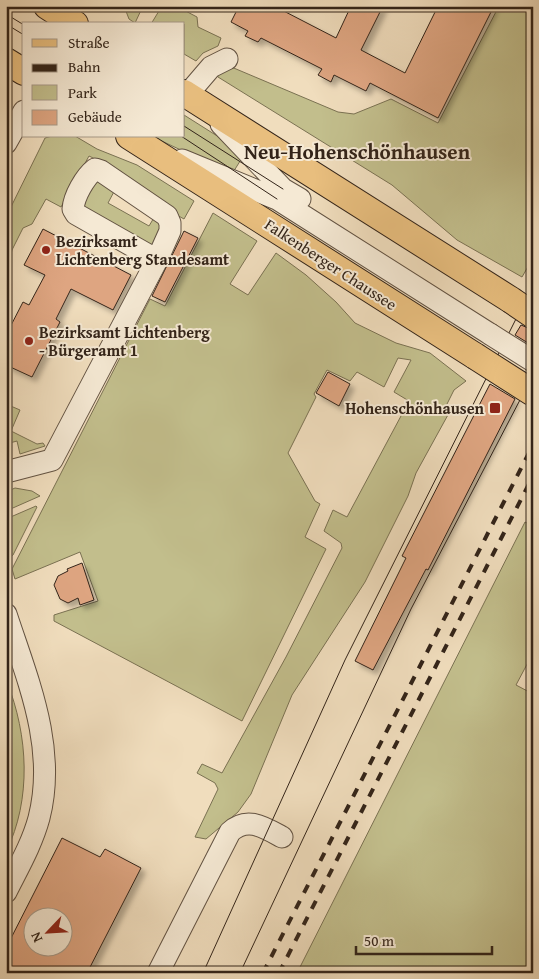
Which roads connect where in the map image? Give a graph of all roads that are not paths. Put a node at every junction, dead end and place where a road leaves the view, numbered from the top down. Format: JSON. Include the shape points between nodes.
{"nodes":[{"id":1,"x":47,"y":6,"type":"edge"},
{"id":2,"x":84,"y":6,"type":"edge"},
{"id":3,"x":71,"y":22,"type":"edge"},
{"id":4,"x":75,"y":22,"type":"edge"},
{"id":5,"x":227,"y":59,"type":"dead end"},
{"id":6,"x":6,"y":60,"type":"edge"},
{"id":7,"x":22,"y":71,"type":"edge"},
{"id":8,"x":191,"y":98,"type":"edge"},
{"id":9,"x":22,"y":115,"type":"edge"},
{"id":10,"x":136,"y":140,"type":"edge"},
{"id":11,"x":6,"y":143,"type":"edge"},
{"id":12,"x":157,"y":260,"type":"junction"},
{"id":13,"x":533,"y":315,"type":"edge"},
{"id":14,"x":493,"y":329,"type":"junction"},
{"id":15,"x":533,"y":348,"type":"edge"},
{"id":16,"x":533,"y":361,"type":"edge"},
{"id":17,"x":533,"y":394,"type":"edge"},
{"id":18,"x":6,"y":472,"type":"edge"},
{"id":19,"x":6,"y":614,"type":"edge"},
{"id":20,"x":282,"y":836,"type":"dead end"},
{"id":21,"x":6,"y":892,"type":"edge"},
{"id":22,"x":158,"y":973,"type":"edge"}],
"edges":[{"from":1,"to":3,"type":"main road"},
{"from":2,"to":4,"type":"main road"},
{"from":5,"to":8,"type":"street","via":[[211,67]]},
{"from":6,"to":7,"type":"main road"},
{"from":8,"to":13,"type":"main road","bridge":true},
{"from":8,"to":14,"type":"street","via":[[283,189]]},
{"from":9,"to":11,"type":"street"},
{"from":10,"to":14,"type":"street","via":[[277,199]]},
{"from":10,"to":17,"type":"main road","name":"Falkenberger Chaussee","bridge":true},
{"from":12,"to":12,"type":"street","via":[[170,231],[167,216],[101,171],[95,169],[89,173],[72,209]]},
{"from":12,"to":18,"type":"street","via":[[52,460]]},
{"from":14,"to":15,"type":"street"},
{"from":14,"to":16,"type":"street","bridge":true},
{"from":19,"to":21,"type":"street","via":[[37,708],[45,760],[39,818],[29,847]]},
{"from":20,"to":22,"type":"street","via":[[249,823],[230,832]]}]}
